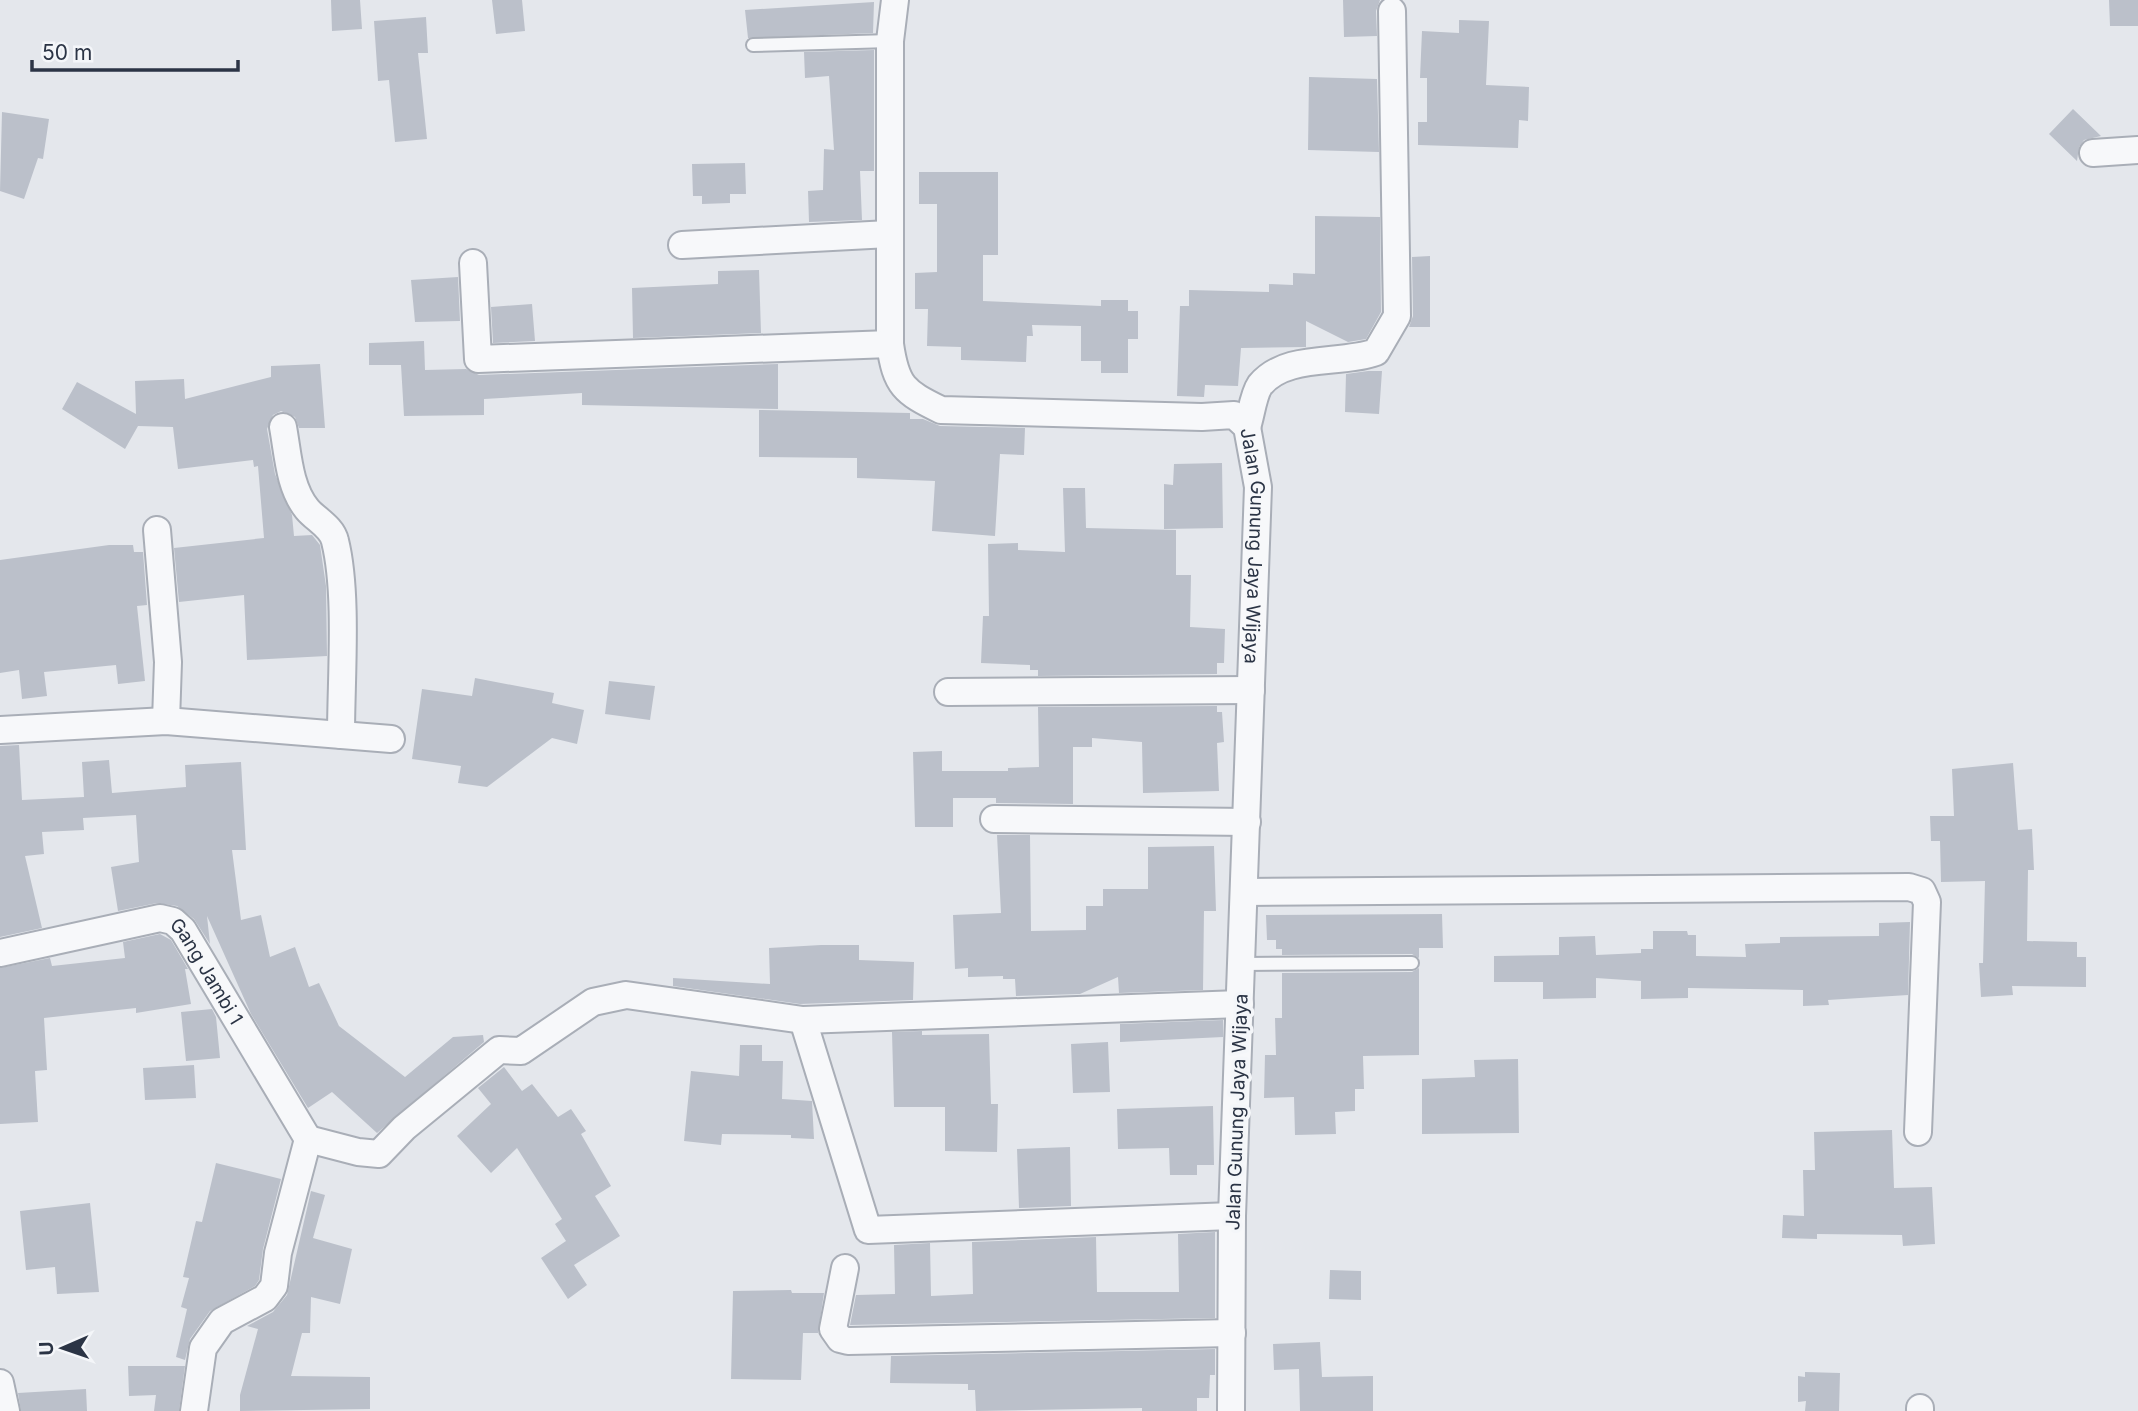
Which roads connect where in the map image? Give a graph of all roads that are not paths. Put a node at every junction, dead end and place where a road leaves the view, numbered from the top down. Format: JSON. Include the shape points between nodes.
{"nodes":[{"id":1,"x":895,"y":0,"type":"edge"},
{"id":2,"x":1392,"y":11,"type":"dead end"},
{"id":3,"x":890,"y":41,"type":"junction"},
{"id":4,"x":752,"y":45,"type":"dead end"},
{"id":5,"x":2138,"y":150,"type":"edge"},
{"id":6,"x":2093,"y":153,"type":"dead end"},
{"id":7,"x":889,"y":234,"type":"junction"},
{"id":8,"x":682,"y":244,"type":"dead end"},
{"id":9,"x":473,"y":263,"type":"dead end"},
{"id":10,"x":890,"y":344,"type":"junction"},
{"id":11,"x":283,"y":427,"type":"dead end"},
{"id":12,"x":1247,"y":427,"type":"junction"},
{"id":13,"x":158,"y":530,"type":"dead end"},
{"id":14,"x":1251,"y":690,"type":"junction"},
{"id":15,"x":948,"y":692,"type":"dead end"},
{"id":16,"x":166,"y":721,"type":"junction"},
{"id":17,"x":0,"y":730,"type":"edge"},
{"id":18,"x":341,"y":735,"type":"junction"},
{"id":19,"x":391,"y":739,"type":"dead end"},
{"id":20,"x":994,"y":819,"type":"dead end"},
{"id":21,"x":1247,"y":822,"type":"junction"},
{"id":22,"x":1244,"y":892,"type":"junction"},
{"id":23,"x":0,"y":953,"type":"edge"},
{"id":24,"x":1412,"y":963,"type":"dead end"},
{"id":25,"x":1242,"y":964,"type":"junction"},
{"id":26,"x":1240,"y":1004,"type":"junction"},
{"id":27,"x":803,"y":1020,"type":"junction"},
{"id":28,"x":1918,"y":1132,"type":"dead end"},
{"id":29,"x":308,"y":1139,"type":"junction"},
{"id":30,"x":1232,"y":1216,"type":"junction"},
{"id":31,"x":845,"y":1268,"type":"dead end"},
{"id":32,"x":1232,"y":1333,"type":"junction"},
{"id":33,"x":0,"y":1383,"type":"edge"},
{"id":34,"x":5,"y":1411,"type":"edge"},
{"id":35,"x":194,"y":1411,"type":"edge"},
{"id":36,"x":1231,"y":1411,"type":"edge"}],
"edges":[{"from":1,"to":3,"type":"street","name":"Jalan Gunung Jaya Wijaya"},
{"from":2,"to":12,"type":"street","via":[[1397,316],[1376,352],[1281,370],[1260,386]]},
{"from":3,"to":4,"type":"lane"},
{"from":3,"to":7,"type":"street","name":"Jalan Gunung Jaya Wijaya"},
{"from":5,"to":6,"type":"street"},
{"from":7,"to":8,"type":"street"},
{"from":7,"to":10,"type":"street","name":"Jalan Gunung Jaya Wijaya"},
{"from":9,"to":10,"type":"street","via":[[478,359]]},
{"from":10,"to":12,"type":"street","name":"Jalan Gunung Jaya Wijaya","via":[[894,370],[910,395],[941,410],[1234,415]]},
{"from":11,"to":18,"type":"street","via":[[298,494],[335,537],[341,575]]},
{"from":12,"to":14,"type":"street","name":"Jalan Gunung Jaya Wijaya","via":[[1258,487]]},
{"from":13,"to":16,"type":"street"},
{"from":14,"to":15,"type":"street"},
{"from":14,"to":21,"type":"street","name":"Jalan Gunung Jaya Wijaya"},
{"from":16,"to":17,"type":"street"},
{"from":16,"to":18,"type":"street"},
{"from":18,"to":19,"type":"street"},
{"from":20,"to":21,"type":"street"},
{"from":21,"to":22,"type":"street","name":"Jalan Gunung Jaya Wijaya"},
{"from":22,"to":25,"type":"street","name":"Jalan Gunung Jaya Wijaya"},
{"from":22,"to":28,"type":"street","via":[[1895,887],[1922,891],[1927,902]]},
{"from":23,"to":29,"type":"street","name":"Gang Jambi 1","via":[[160,918],[173,921],[183,930]]},
{"from":24,"to":25,"type":"lane"},
{"from":25,"to":26,"type":"street","name":"Jalan Gunung Jaya Wijaya"},
{"from":26,"to":27,"type":"street"},
{"from":26,"to":30,"type":"street","name":"Jalan Gunung Jaya Wijaya"},
{"from":27,"to":29,"type":"street","via":[[626,995],[593,1002],[521,1051],[499,1050],[379,1154]]},
{"from":27,"to":30,"type":"street","via":[[868,1230]]},
{"from":29,"to":35,"type":"street","via":[[278,1253],[274,1286],[265,1298],[222,1321],[203,1348]]},
{"from":30,"to":32,"type":"street","name":"Jalan Gunung Jaya Wijaya"},
{"from":31,"to":32,"type":"street","via":[[833,1329],[848,1341]]},
{"from":32,"to":36,"type":"street","name":"Jalan Gunung Jaya Wijaya"},
{"from":33,"to":34,"type":"street"}]}
